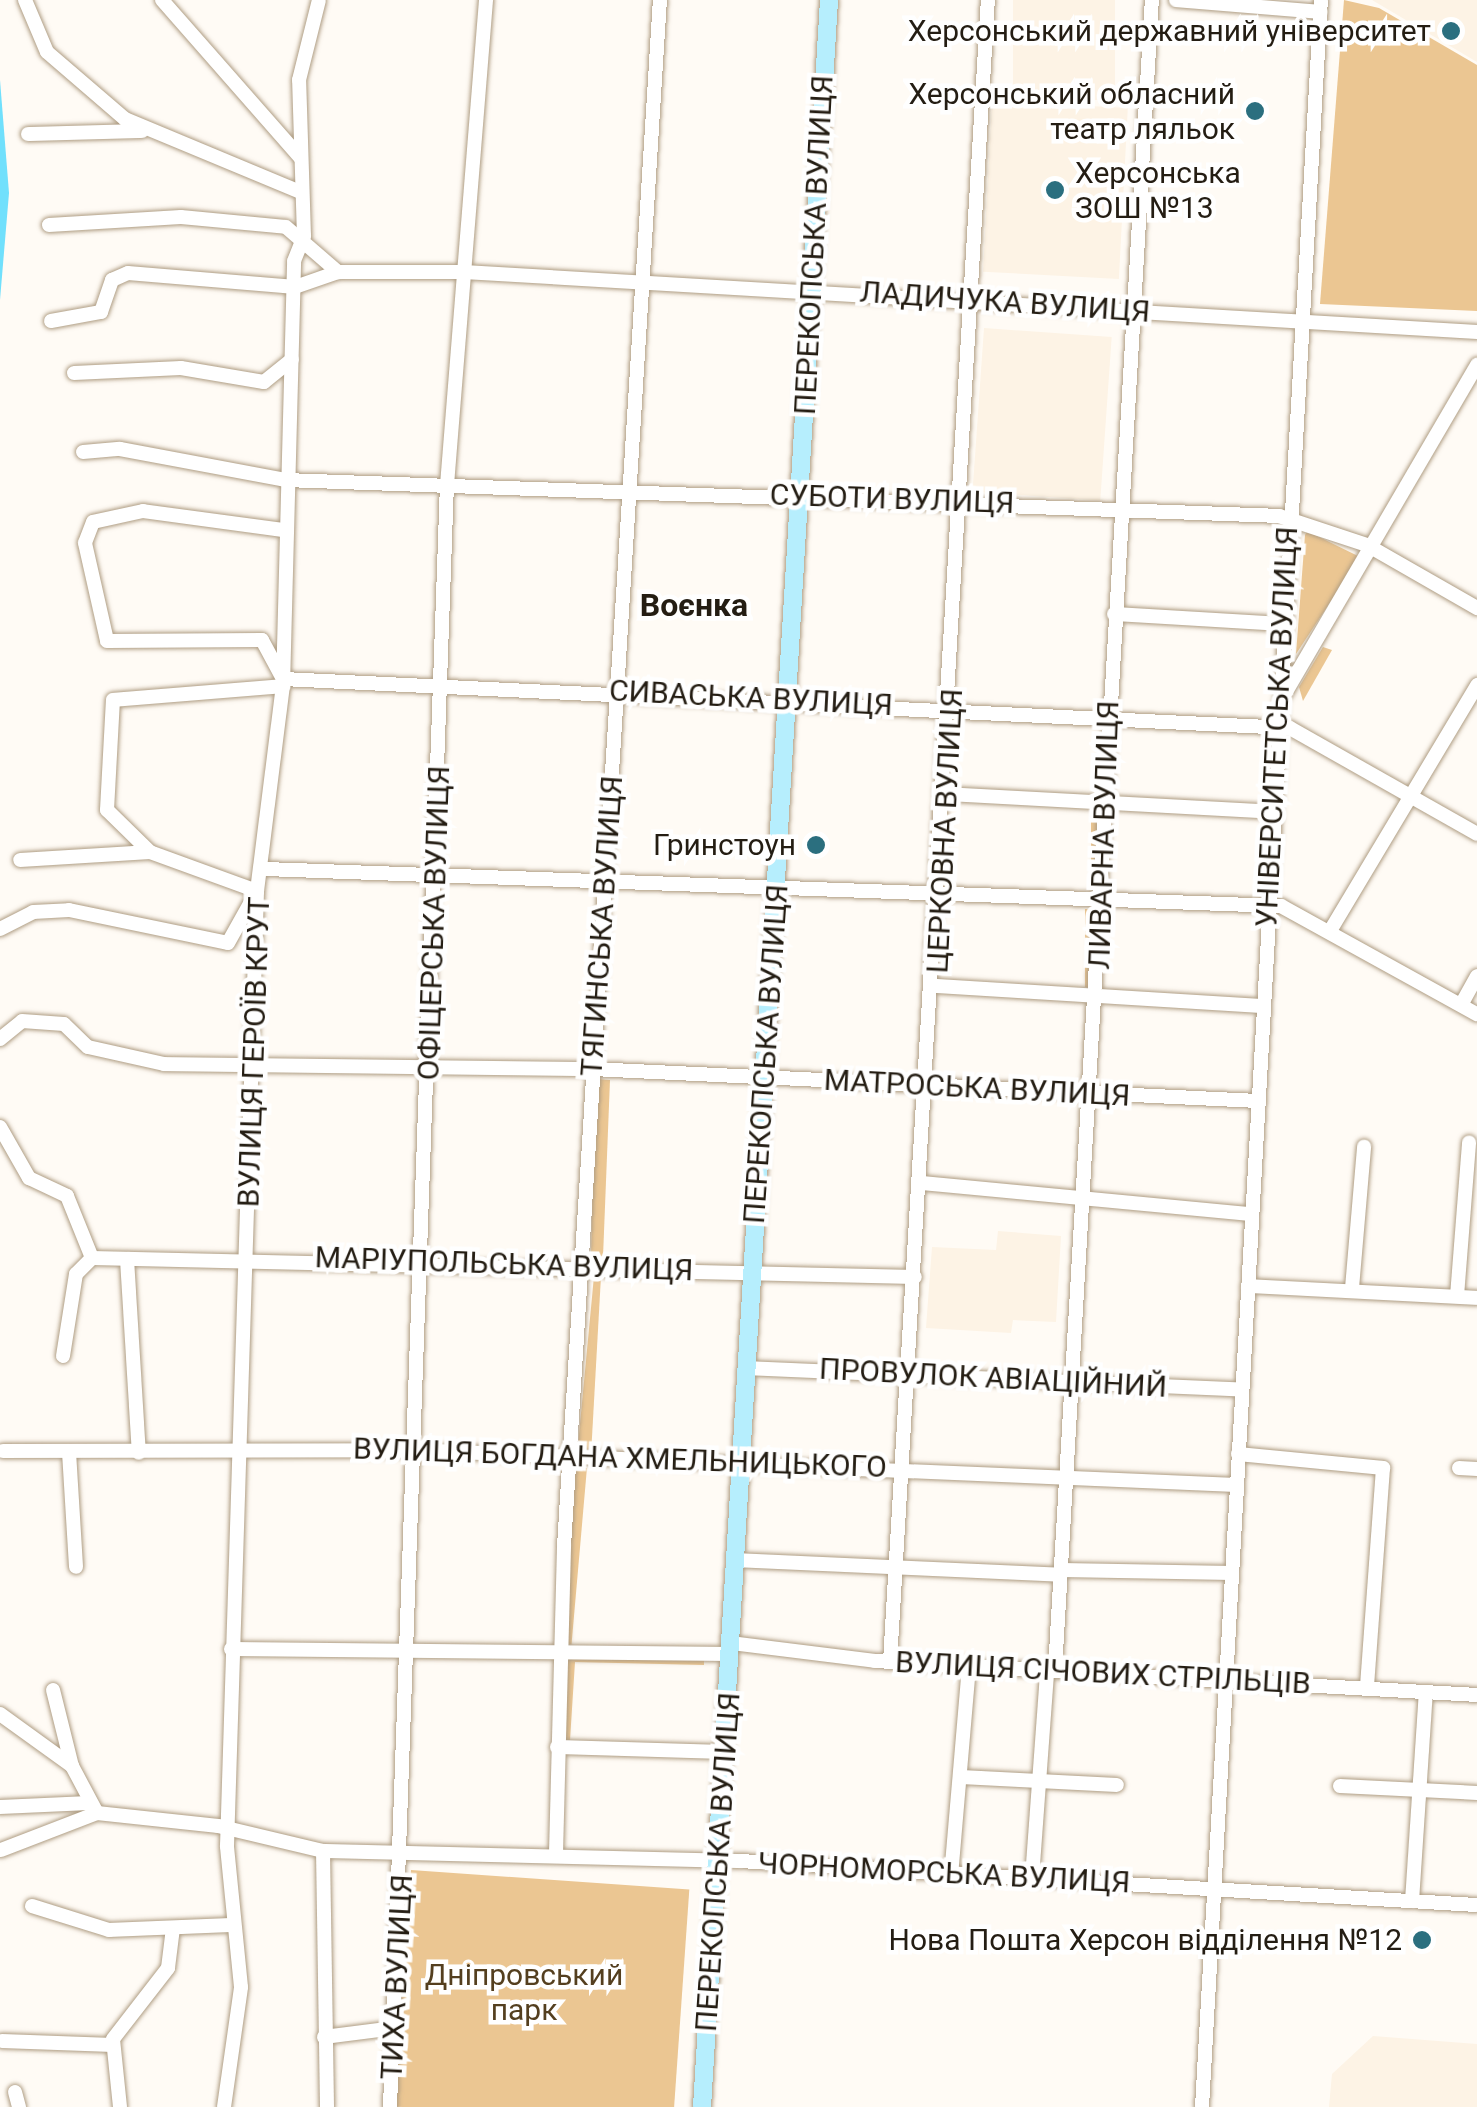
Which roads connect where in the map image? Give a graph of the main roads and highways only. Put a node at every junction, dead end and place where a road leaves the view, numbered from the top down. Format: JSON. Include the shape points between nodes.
{"nodes":[{"id":1,"x":829,"y":0,"type":"edge"},
{"id":2,"x":702,"y":2107,"type":"edge"}],
"edges":[{"from":1,"to":2,"type":"main road","name":"ПЕРЕКОПСЬКА ВУЛИЦЯ"}]}
